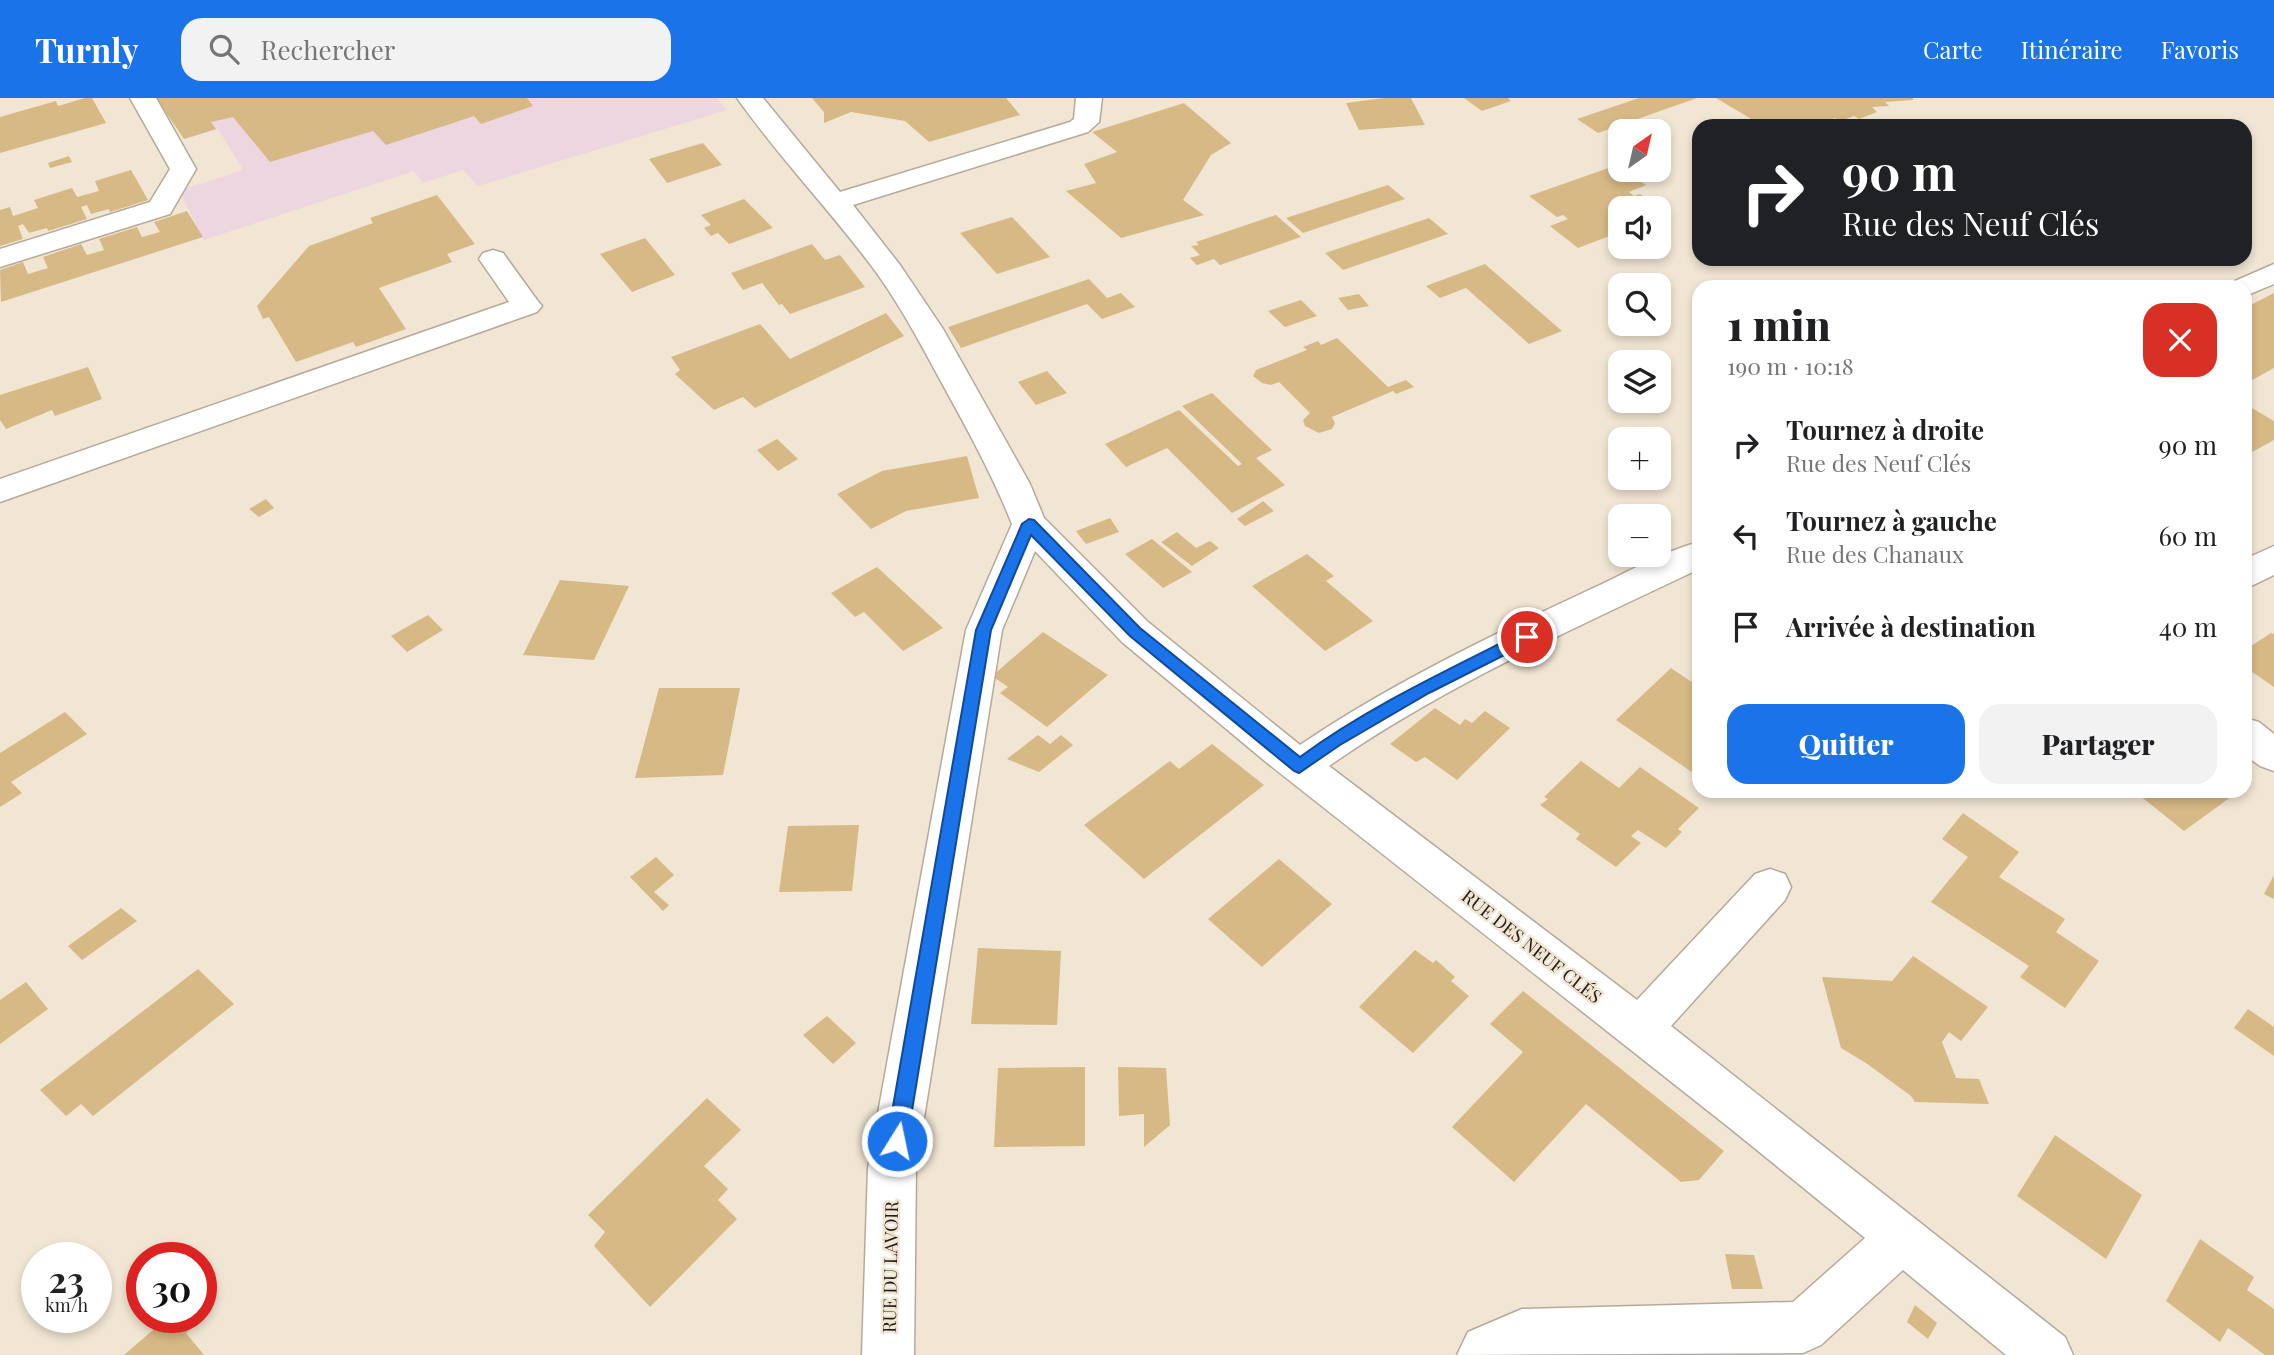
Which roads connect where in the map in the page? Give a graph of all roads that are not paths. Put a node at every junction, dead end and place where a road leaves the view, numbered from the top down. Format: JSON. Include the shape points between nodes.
{"nodes":[{"id":1,"x":143,"y":98,"type":"edge"},
{"id":2,"x":750,"y":98,"type":"edge"},
{"id":3,"x":1089,"y":98,"type":"edge"},
{"id":4,"x":835,"y":202,"type":"junction"},
{"id":5,"x":0,"y":258,"type":"edge"},
{"id":6,"x":493,"y":258,"type":"dead end"},
{"id":7,"x":2274,"y":273,"type":"edge"},
{"id":8,"x":2252,"y":284,"type":"edge"},
{"id":9,"x":0,"y":491,"type":"edge"},
{"id":10,"x":1029,"y":524,"type":"junction"},
{"id":11,"x":1692,"y":557,"type":"edge"},
{"id":12,"x":2274,"y":558,"type":"edge"},
{"id":13,"x":2252,"y":572,"type":"edge"},
{"id":14,"x":2252,"y":738,"type":"edge"},
{"id":15,"x":2274,"y":755,"type":"edge"},
{"id":16,"x":1299,"y":766,"type":"junction"},
{"id":17,"x":1770,"y":887,"type":"dead end"},
{"id":18,"x":1640,"y":1029,"type":"junction"},
{"id":19,"x":1900,"y":1235,"type":"junction"},
{"id":20,"x":888,"y":1355,"type":"edge"},
{"id":21,"x":1483,"y":1355,"type":"edge"},
{"id":22,"x":2047,"y":1355,"type":"edge"}],
"edges":[{"from":1,"to":5,"type":"street","via":[[183,169],[160,208]]},
{"from":2,"to":4,"type":"street"},
{"from":3,"to":4,"type":"street","via":[[1086,122],[1079,127]]},
{"from":4,"to":10,"type":"street","via":[[890,271],[928,329],[1013,484]]},
{"from":6,"to":9,"type":"street","via":[[527,306]]},
{"from":7,"to":8,"type":"street"},
{"from":10,"to":16,"type":"street","name":"RUE DES NEUF CLÉS","via":[[1135,632]]},
{"from":10,"to":20,"type":"street","name":"RUE DU LAVOIR","via":[[984,630],[892,1168]]},
{"from":11,"to":16,"type":"street","via":[[1454,672],[1335,740]]},
{"from":12,"to":13,"type":"street"},
{"from":14,"to":15,"type":"street"},
{"from":16,"to":18,"type":"street","name":"RUE DES NEUF CLÉS"},
{"from":17,"to":18,"type":"street"},
{"from":18,"to":19,"type":"street","name":"RUE DES NEUF CLÉS"},
{"from":19,"to":21,"type":"street","via":[[1803,1327],[1522,1335]]},
{"from":19,"to":22,"type":"street","name":"RUE DES NEUF CLÉS"}]}
